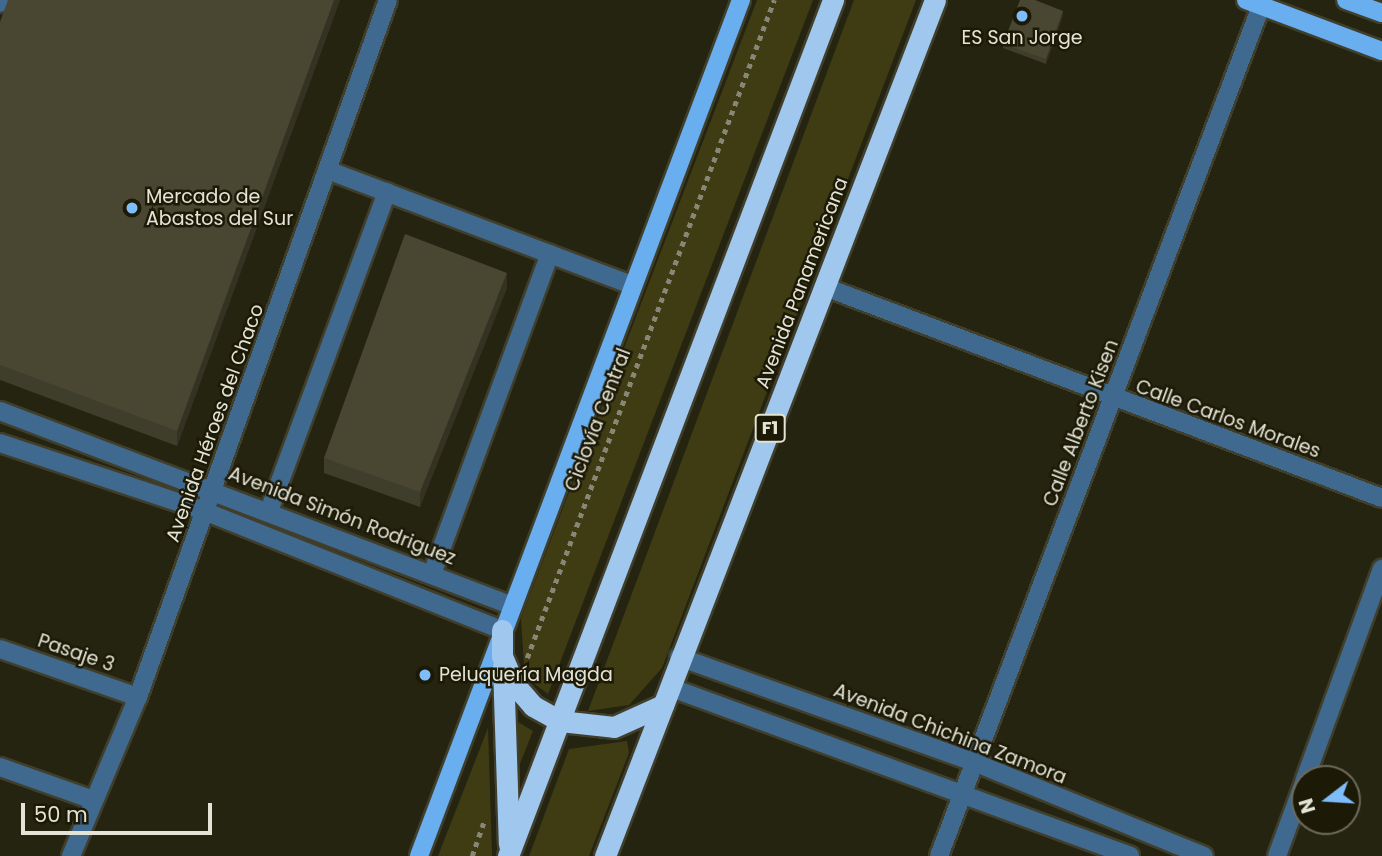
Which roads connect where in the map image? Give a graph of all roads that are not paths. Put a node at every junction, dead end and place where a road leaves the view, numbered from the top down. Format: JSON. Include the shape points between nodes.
{"nodes":[{"id":1,"x":388,"y":0,"type":"edge"},
{"id":2,"x":741,"y":0,"type":"edge"},
{"id":3,"x":833,"y":0,"type":"edge"},
{"id":4,"x":935,"y":0,"type":"edge"},
{"id":5,"x":1346,"y":0,"type":"edge"},
{"id":6,"x":1254,"y":3,"type":"edge"},
{"id":7,"x":1382,"y":13,"type":"edge"},
{"id":8,"x":1382,"y":51,"type":"edge"},
{"id":9,"x":330,"y":171,"type":"junction"},
{"id":10,"x":387,"y":192,"type":"junction"},
{"id":11,"x":551,"y":254,"type":"junction"},
{"id":12,"x":632,"y":285,"type":"junction"},
{"id":13,"x":825,"y":288,"type":"junction"},
{"id":14,"x":1112,"y":399,"type":"junction"},
{"id":15,"x":0,"y":411,"type":"edge"},
{"id":16,"x":0,"y":443,"type":"edge"},
{"id":17,"x":214,"y":489,"type":"junction"},
{"id":18,"x":1382,"y":498,"type":"edge"},
{"id":19,"x":269,"y":510,"type":"junction"},
{"id":20,"x":204,"y":511,"type":"junction"},
{"id":21,"x":1382,"y":569,"type":"edge"},
{"id":22,"x":432,"y":574,"type":"junction"},
{"id":23,"x":510,"y":605,"type":"junction"},
{"id":24,"x":502,"y":630,"type":"junction"},
{"id":25,"x":0,"y":649,"type":"edge"},
{"id":26,"x":502,"y":656,"type":"junction"},
{"id":27,"x":679,"y":657,"type":"junction"},
{"id":28,"x":666,"y":696,"type":"junction"},
{"id":29,"x":138,"y":697,"type":"junction"},
{"id":30,"x":560,"y":720,"type":"junction"},
{"id":31,"x":976,"y":763,"type":"junction"},
{"id":32,"x":1310,"y":765,"type":"edge"},
{"id":33,"x":0,"y":767,"type":"edge"},
{"id":34,"x":964,"y":791,"type":"junction"},
{"id":35,"x":93,"y":800,"type":"junction"},
{"id":36,"x":1291,"y":818,"type":"edge"},
{"id":37,"x":1167,"y":850,"type":"edge"},
{"id":38,"x":508,"y":855,"type":"edge"},
{"id":39,"x":71,"y":856,"type":"edge"},
{"id":40,"x":419,"y":856,"type":"edge"},
{"id":41,"x":605,"y":856,"type":"edge"},
{"id":42,"x":939,"y":856,"type":"edge"},
{"id":43,"x":1130,"y":856,"type":"edge"},
{"id":44,"x":1204,"y":856,"type":"edge"},
{"id":45,"x":1277,"y":856,"type":"edge"}],
"edges":[{"from":1,"to":9,"type":"street","name":"Avenida Héroes del Chaco"},
{"from":2,"to":12,"type":"main road"},
{"from":3,"to":30,"type":"highway"},
{"from":4,"to":13,"type":"highway","name":"Avenida Panamericana","number":"F1"},
{"from":5,"to":7,"type":"main road"},
{"from":6,"to":8,"type":"main road"},
{"from":6,"to":14,"type":"street","name":"Calle Alberto Kisen"},
{"from":9,"to":10,"type":"street"},
{"from":9,"to":17,"type":"street","name":"Avenida Héroes del Chaco"},
{"from":10,"to":11,"type":"street"},
{"from":10,"to":19,"type":"street"},
{"from":11,"to":12,"type":"street"},
{"from":11,"to":22,"type":"street"},
{"from":12,"to":23,"type":"main road"},
{"from":13,"to":14,"type":"street","name":"Calle Carlos Morales"},
{"from":13,"to":27,"type":"highway","name":"Avenida Panamericana","number":"F1"},
{"from":14,"to":18,"type":"street","name":"Calle Carlos Morales"},
{"from":14,"to":31,"type":"street","name":"Calle Alberto Kisen"},
{"from":15,"to":17,"type":"street","name":"Avenida Simón Rodriguez"},
{"from":16,"to":20,"type":"street"},
{"from":17,"to":19,"type":"street","name":"Avenida Simón Rodriguez"},
{"from":17,"to":20,"type":"street","name":"Avenida Héroes del Chaco"},
{"from":19,"to":22,"type":"street","name":"Avenida Simón Rodriguez"},
{"from":20,"to":24,"type":"street"},
{"from":20,"to":29,"type":"street","name":"Avenida Héroes del Chaco"},
{"from":21,"to":32,"type":"street"},
{"from":22,"to":23,"type":"street","name":"Avenida Simón Rodriguez"},
{"from":23,"to":24,"type":"main road"},
{"from":24,"to":26,"type":"highway"},
{"from":24,"to":40,"type":"main road"},
{"from":25,"to":29,"type":"street","name":"Pasaje 3"},
{"from":26,"to":30,"type":"highway","via":[[520,692]]},
{"from":26,"to":38,"type":"highway"},
{"from":27,"to":28,"type":"highway","name":"Avenida Panamericana","number":"F1"},
{"from":27,"to":31,"type":"street","name":"Avenida Chichina Zamora"},
{"from":28,"to":30,"type":"highway","via":[[614,727]]},
{"from":28,"to":34,"type":"street"},
{"from":28,"to":41,"type":"highway","name":"Avenida Panamericana","number":"F1"},
{"from":29,"to":35,"type":"street","name":"Avenida Héroes del Chaco"},
{"from":30,"to":38,"type":"highway"},
{"from":31,"to":34,"type":"street","name":"Calle Alberto Kisen"},
{"from":31,"to":37,"type":"street","name":"Avenida Chichina Zamora"},
{"from":33,"to":35,"type":"street"},
{"from":34,"to":42,"type":"street","name":"Calle Alberto Kisen"},
{"from":34,"to":43,"type":"street"},
{"from":35,"to":39,"type":"street","name":"Avenida Héroes del Chaco"},
{"from":36,"to":45,"type":"street"},
{"from":37,"to":44,"type":"street","name":"Avenida Chichina Zamora"}]}
